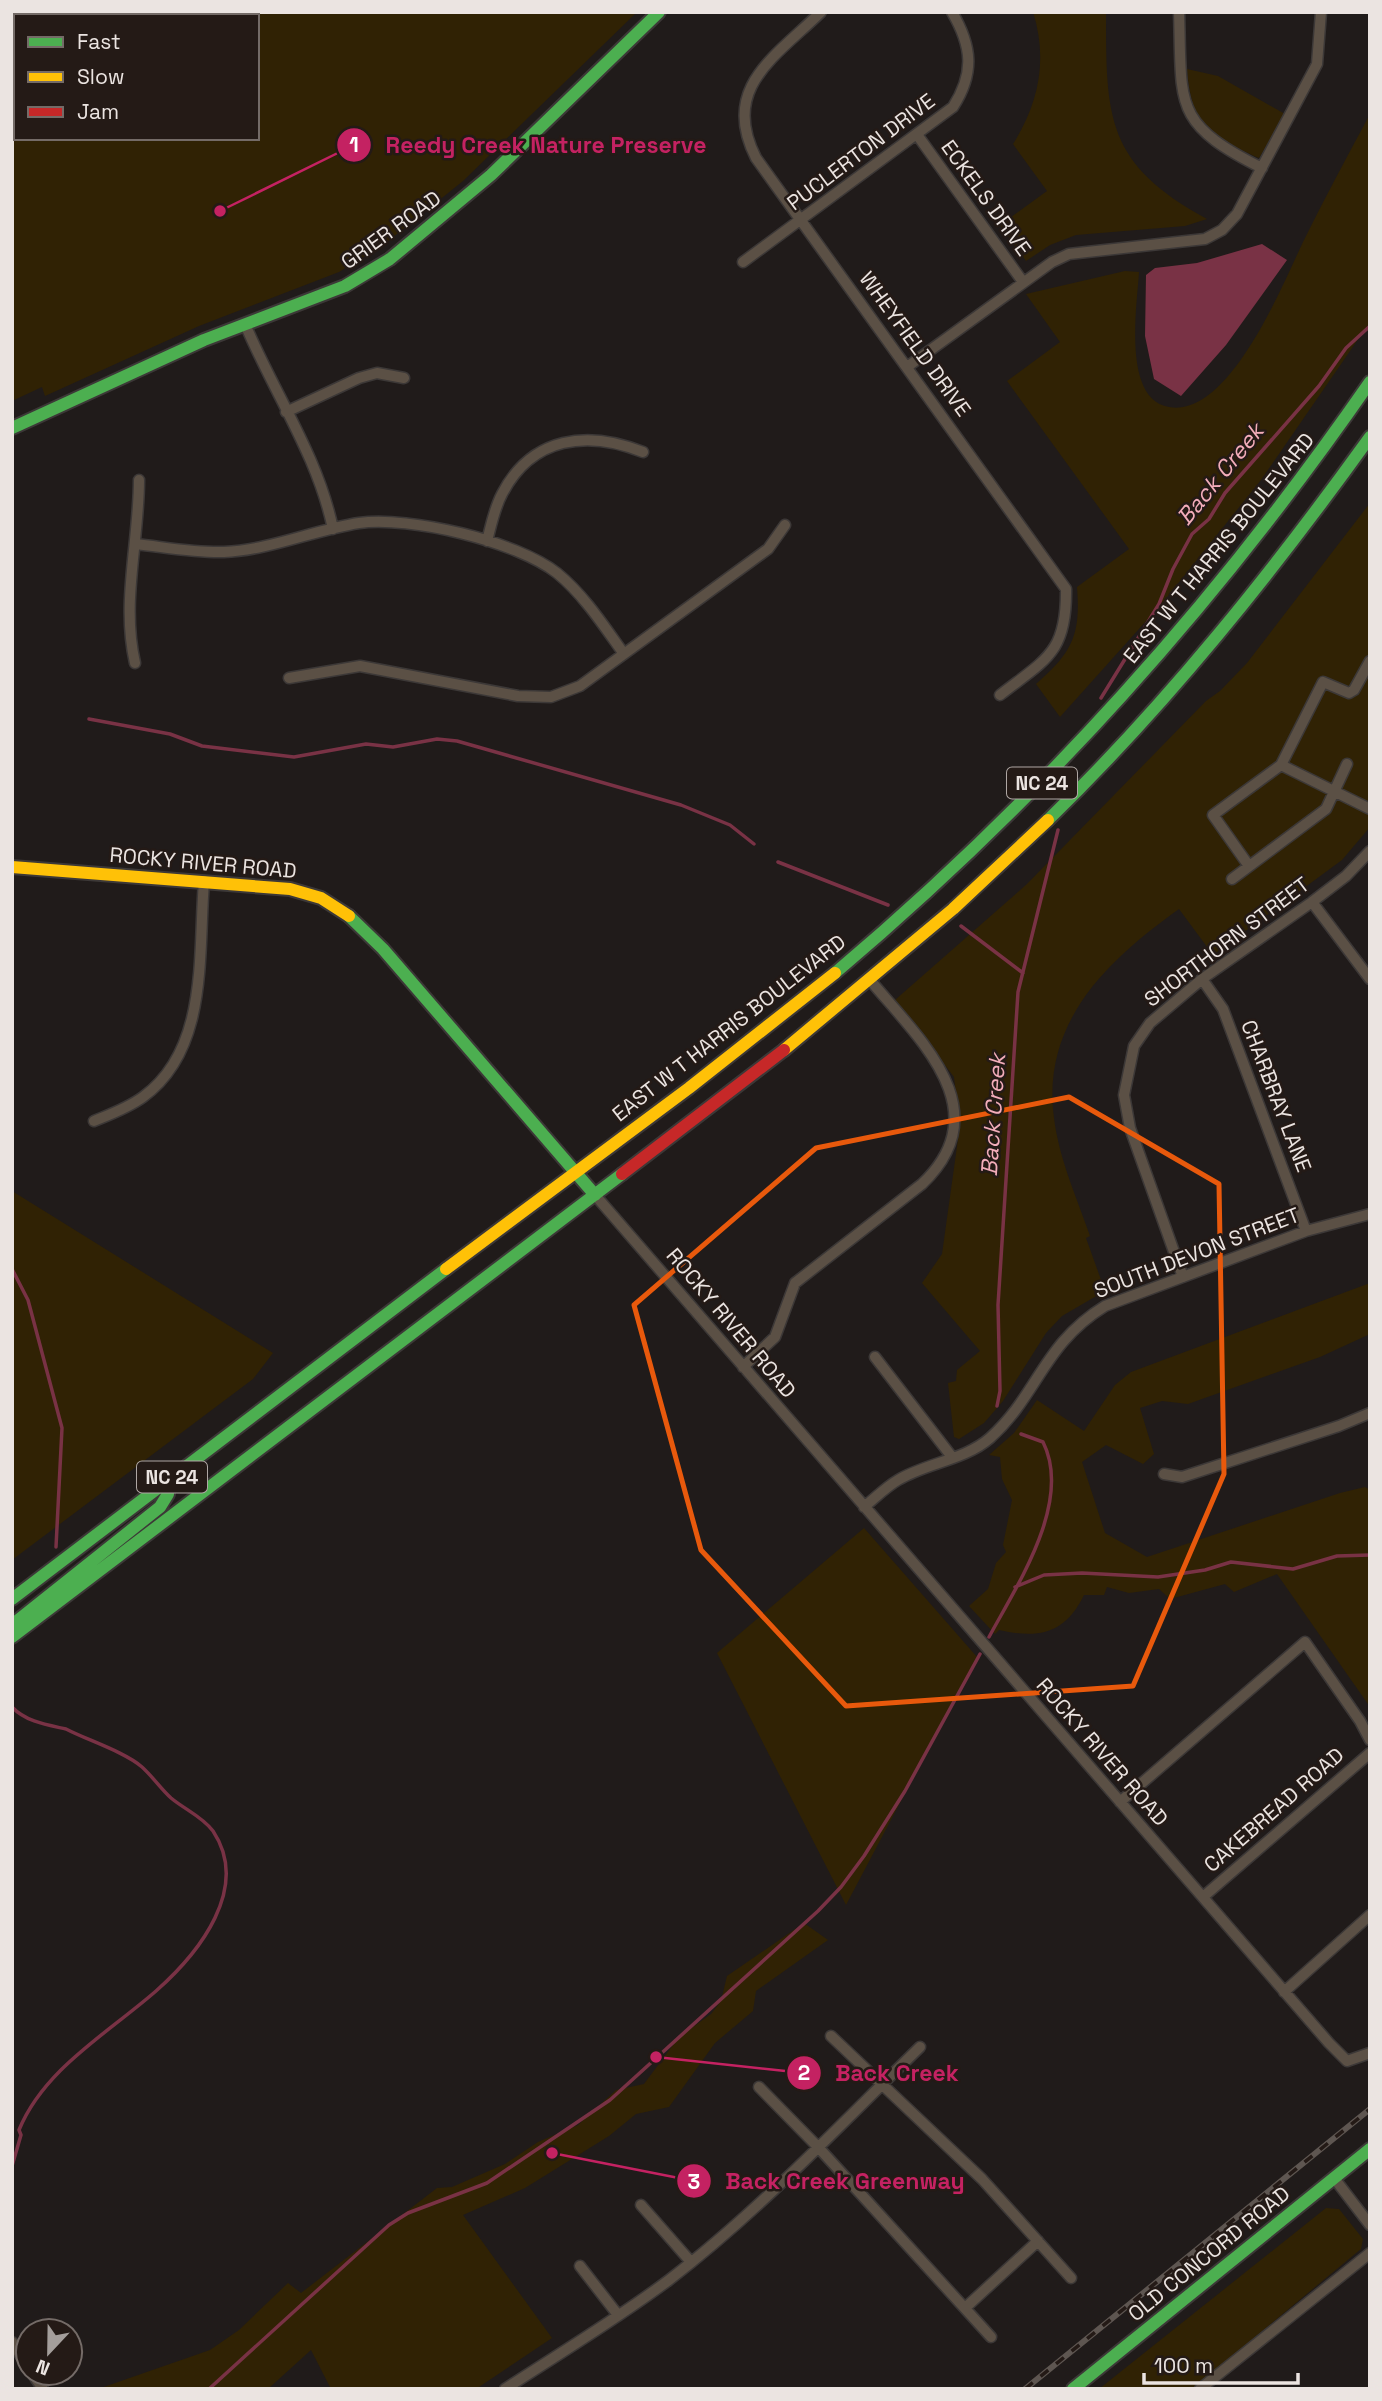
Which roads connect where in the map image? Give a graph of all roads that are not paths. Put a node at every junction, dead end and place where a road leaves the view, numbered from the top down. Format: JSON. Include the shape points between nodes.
{"nodes":[{"id":1,"x":659,"y":12,"type":"edge"},
{"id":2,"x":821,"y":12,"type":"edge"},
{"id":3,"x":952,"y":12,"type":"edge"},
{"id":4,"x":1179,"y":12,"type":"edge"},
{"id":5,"x":1321,"y":12,"type":"edge"},
{"id":6,"x":918,"y":136,"type":"junction"},
{"id":7,"x":1262,"y":168,"type":"junction"},
{"id":8,"x":802,"y":220,"type":"junction"},
{"id":9,"x":743,"y":262,"type":"dead end"},
{"id":10,"x":1023,"y":282,"type":"junction"},
{"id":11,"x":245,"y":324,"type":"junction"},
{"id":12,"x":907,"y":367,"type":"junction"},
{"id":13,"x":404,"y":378,"type":"dead end"},
{"id":14,"x":1369,"y":383,"type":"edge"},
{"id":15,"x":286,"y":412,"type":"junction"},
{"id":16,"x":12,"y":428,"type":"edge"},
{"id":17,"x":1370,"y":437,"type":"edge"},
{"id":18,"x":643,"y":452,"type":"dead end"},
{"id":19,"x":139,"y":480,"type":"dead end"},
{"id":20,"x":785,"y":525,"type":"dead end"},
{"id":21,"x":333,"y":529,"type":"junction"},
{"id":22,"x":487,"y":541,"type":"junction"},
{"id":23,"x":135,"y":544,"type":"junction"},
{"id":24,"x":624,"y":654,"type":"junction"},
{"id":25,"x":1370,"y":661,"type":"edge"},
{"id":26,"x":135,"y":663,"type":"dead end"},
{"id":27,"x":289,"y":678,"type":"dead end"},
{"id":28,"x":1000,"y":695,"type":"dead end"},
{"id":29,"x":1348,"y":764,"type":"dead end"},
{"id":30,"x":1281,"y":765,"type":"junction"},
{"id":31,"x":1334,"y":792,"type":"junction"},
{"id":32,"x":1370,"y":809,"type":"edge"},
{"id":33,"x":1370,"y":851,"type":"edge"},
{"id":34,"x":1249,"y":866,"type":"junction"},
{"id":35,"x":12,"y":867,"type":"edge"},
{"id":36,"x":1232,"y":879,"type":"dead end"},
{"id":37,"x":204,"y":881,"type":"junction"},
{"id":38,"x":1312,"y":902,"type":"junction"},
{"id":39,"x":1202,"y":979,"type":"junction"},
{"id":40,"x":1370,"y":979,"type":"edge"},
{"id":41,"x":870,"y":980,"type":"junction"},
{"id":42,"x":94,"y":1121,"type":"dead end"},
{"id":43,"x":575,"y":1172,"type":"junction"},
{"id":44,"x":595,"y":1195,"type":"junction"},
{"id":45,"x":1370,"y":1214,"type":"edge"},
{"id":46,"x":1306,"y":1231,"type":"junction"},
{"id":47,"x":1183,"y":1277,"type":"junction"},
{"id":48,"x":874,"y":1357,"type":"dead end"},
{"id":49,"x":743,"y":1367,"type":"junction"},
{"id":50,"x":1370,"y":1413,"type":"edge"},
{"id":51,"x":953,"y":1457,"type":"junction"},
{"id":52,"x":1164,"y":1474,"type":"dead end"},
{"id":53,"x":164,"y":1484,"type":"junction"},
{"id":54,"x":864,"y":1507,"type":"junction"},
{"id":55,"x":12,"y":1599,"type":"edge"},
{"id":56,"x":12,"y":1625,"type":"edge"},
{"id":57,"x":12,"y":1637,"type":"edge"},
{"id":58,"x":1370,"y":1740,"type":"edge"},
{"id":59,"x":1370,"y":1753,"type":"edge"},
{"id":60,"x":1120,"y":1802,"type":"junction"},
{"id":61,"x":1203,"y":1897,"type":"junction"},
{"id":62,"x":1370,"y":1915,"type":"edge"},
{"id":63,"x":1284,"y":1992,"type":"junction"},
{"id":64,"x":831,"y":2036,"type":"dead end"},
{"id":65,"x":919,"y":2047,"type":"dead end"},
{"id":66,"x":1370,"y":2053,"type":"edge"},
{"id":67,"x":882,"y":2084,"type":"junction"},
{"id":68,"x":759,"y":2087,"type":"dead end"},
{"id":69,"x":818,"y":2147,"type":"junction"},
{"id":70,"x":1370,"y":2149,"type":"edge"},
{"id":71,"x":1334,"y":2178,"type":"junction"},
{"id":72,"x":641,"y":2205,"type":"dead end"},
{"id":73,"x":1370,"y":2225,"type":"edge"},
{"id":74,"x":1038,"y":2241,"type":"junction"},
{"id":75,"x":1370,"y":2253,"type":"edge"},
{"id":76,"x":691,"y":2262,"type":"junction"},
{"id":77,"x":580,"y":2266,"type":"dead end"},
{"id":78,"x":1071,"y":2278,"type":"dead end"},
{"id":79,"x":965,"y":2308,"type":"junction"},
{"id":80,"x":618,"y":2315,"type":"junction"},
{"id":81,"x":991,"y":2337,"type":"dead end"},
{"id":82,"x":1213,"y":2385,"type":"edge"},
{"id":83,"x":505,"y":2389,"type":"edge"},
{"id":84,"x":1073,"y":2389,"type":"edge"},
{"id":85,"x":1200,"y":2389,"type":"edge"}],
"edges":[{"from":1,"to":11,"type":"main road","name":"GRIER ROAD","via":[[491,175],[412,243],[345,286]]},
{"from":2,"to":8,"type":"street","name":"WHEYFIELD DRIVE","via":[[760,72],[743,104],[742,122],[755,158]]},
{"from":3,"to":6,"type":"street","name":"PUCLERTON DRIVE","via":[[968,46],[968,78],[953,107]]},
{"from":4,"to":7,"type":"street","via":[[1184,104],[1199,129]]},
{"from":5,"to":7,"type":"street","via":[[1317,64]]},
{"from":6,"to":8,"type":"street","name":"PUCLERTON DRIVE"},
{"from":6,"to":10,"type":"street","name":"ECKELS DRIVE"},
{"from":7,"to":10,"type":"street","via":[[1237,214],[1205,239],[1069,254]]},
{"from":8,"to":9,"type":"street","name":"PUCLERTON DRIVE"},
{"from":8,"to":12,"type":"street","name":"WHEYFIELD DRIVE"},
{"from":10,"to":12,"type":"street"},
{"from":11,"to":15,"type":"street"},
{"from":11,"to":16,"type":"main road","name":"GRIER ROAD"},
{"from":12,"to":28,"type":"street","name":"WHEYFIELD DRIVE","via":[[1066,589],[1064,632],[1055,648],[1034,672]]},
{"from":13,"to":15,"type":"street","via":[[377,373],[359,377]]},
{"from":14,"to":43,"type":"main road","name":"EAST W T HARRIS BOULEVARD","number":"NC 24","via":[[1217,589],[1109,713],[1011,814],[852,958]]},
{"from":15,"to":21,"type":"street","via":[[312,459]]},
{"from":17,"to":41,"type":"main road","number":"NC 24","via":[[1249,597],[1129,737],[1010,857]]},
{"from":18,"to":22,"type":"street","via":[[594,438],[541,452],[500,496]]},
{"from":19,"to":23,"type":"street"},
{"from":20,"to":24,"type":"street","via":[[768,549]]},
{"from":21,"to":22,"type":"street","via":[[390,520]]},
{"from":21,"to":23,"type":"street","via":[[226,552]]},
{"from":22,"to":24,"type":"street","via":[[531,557],[557,573]]},
{"from":23,"to":26,"type":"street","via":[[130,639]]},
{"from":24,"to":27,"type":"street","via":[[580,686],[551,697],[518,696],[360,666]]},
{"from":25,"to":30,"type":"street","via":[[1349,693],[1323,682]]},
{"from":29,"to":31,"type":"street"},
{"from":30,"to":31,"type":"street"},
{"from":30,"to":34,"type":"street","via":[[1213,815]]},
{"from":31,"to":32,"type":"street"},
{"from":31,"to":34,"type":"street","via":[[1326,809]]},
{"from":33,"to":38,"type":"street","name":"SHORTHORN STREET"},
{"from":34,"to":36,"type":"street"},
{"from":35,"to":37,"type":"main road","name":"ROCKY RIVER ROAD"},
{"from":37,"to":42,"type":"street","via":[[194,1008],[182,1052],[142,1098]]},
{"from":37,"to":43,"type":"main road","name":"ROCKY RIVER ROAD","via":[[300,889],[339,906],[383,949]]},
{"from":38,"to":39,"type":"street","name":"SHORTHORN STREET"},
{"from":38,"to":40,"type":"street"},
{"from":39,"to":46,"type":"street","name":"CHARBRAY LANE","via":[[1223,1009]]},
{"from":39,"to":47,"type":"street","name":"SHORTHORN STREET","via":[[1150,1023],[1134,1046],[1124,1095],[1130,1128]]},
{"from":41,"to":44,"type":"main road","number":"NC 24"},
{"from":41,"to":49,"type":"street","via":[[945,1073],[954,1106],[947,1148],[922,1184],[795,1283],[775,1337]]},
{"from":43,"to":44,"type":"main road","name":"ROCKY RIVER ROAD"},
{"from":43,"to":53,"type":"main road","name":"EAST W T HARRIS BOULEVARD","number":"NC 24"},
{"from":44,"to":49,"type":"street","name":"ROCKY RIVER ROAD"},
{"from":44,"to":57,"type":"main road","number":"NC 24"},
{"from":45,"to":46,"type":"street","name":"SOUTH DEVON STREET"},
{"from":46,"to":47,"type":"street","name":"SOUTH DEVON STREET"},
{"from":47,"to":51,"type":"street","name":"SOUTH DEVON STREET","via":[[1105,1306],[1082,1320],[1062,1339],[1005,1424],[987,1441]]},
{"from":48,"to":51,"type":"street"},
{"from":49,"to":54,"type":"street","name":"ROCKY RIVER ROAD"},
{"from":50,"to":52,"type":"street","via":[[1182,1476]]},
{"from":51,"to":54,"type":"street","name":"SOUTH DEVON STREET","via":[[898,1480]]},
{"from":53,"to":55,"type":"main road","name":"EAST W T HARRIS BOULEVARD","number":"NC 24"},
{"from":53,"to":56,"type":"main road","via":[[168,1494],[160,1507]]},
{"from":54,"to":60,"type":"street","name":"ROCKY RIVER ROAD"},
{"from":58,"to":60,"type":"street","via":[[1305,1643]]},
{"from":59,"to":61,"type":"street","name":"CAKEBREAD ROAD"},
{"from":60,"to":61,"type":"street","name":"ROCKY RIVER ROAD"},
{"from":61,"to":63,"type":"street","name":"ROCKY RIVER ROAD"},
{"from":62,"to":63,"type":"street"},
{"from":63,"to":66,"type":"street","name":"ROCKY RIVER ROAD","via":[[1347,2061]]},
{"from":64,"to":67,"type":"street"},
{"from":65,"to":67,"type":"street"},
{"from":67,"to":69,"type":"street"},
{"from":67,"to":74,"type":"street","via":[[982,2179]]},
{"from":68,"to":69,"type":"street"},
{"from":69,"to":76,"type":"street"},
{"from":69,"to":79,"type":"street"},
{"from":70,"to":71,"type":"main road","name":"OLD CONCORD ROAD"},
{"from":71,"to":73,"type":"street"},
{"from":71,"to":84,"type":"main road","name":"OLD CONCORD ROAD"},
{"from":72,"to":76,"type":"street"},
{"from":74,"to":78,"type":"street"},
{"from":74,"to":79,"type":"street"},
{"from":75,"to":82,"type":"street"},
{"from":76,"to":80,"type":"street"},
{"from":77,"to":80,"type":"street"},
{"from":79,"to":81,"type":"street"},
{"from":80,"to":83,"type":"street"},
{"from":82,"to":85,"type":"street"}]}
